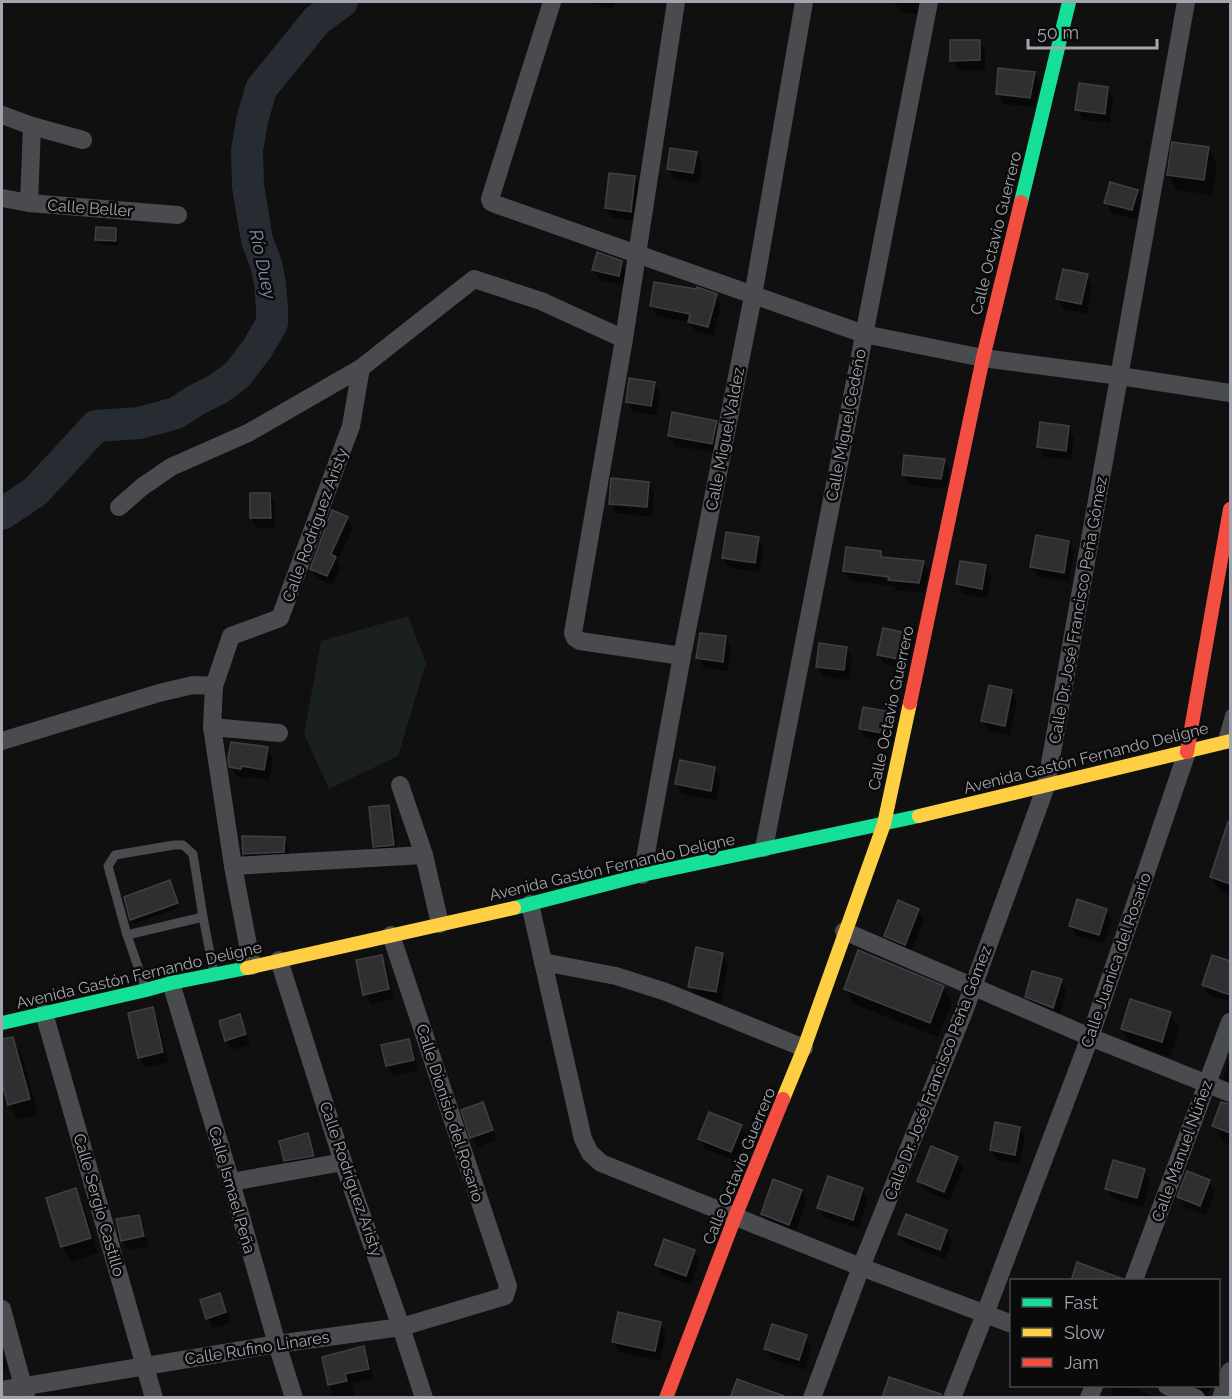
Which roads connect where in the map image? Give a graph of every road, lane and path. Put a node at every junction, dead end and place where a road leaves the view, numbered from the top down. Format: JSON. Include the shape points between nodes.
{"nodes":[{"id":1,"x":552,"y":2,"type":"edge"},
{"id":2,"x":676,"y":2,"type":"edge"},
{"id":3,"x":804,"y":2,"type":"edge"},
{"id":4,"x":929,"y":2,"type":"edge"},
{"id":5,"x":1069,"y":2,"type":"edge"},
{"id":6,"x":1186,"y":2,"type":"edge"},
{"id":7,"x":2,"y":115,"type":"edge"},
{"id":8,"x":32,"y":126,"type":"junction"},
{"id":9,"x":83,"y":140,"type":"dead end"},
{"id":10,"x":2,"y":198,"type":"edge"},
{"id":11,"x":29,"y":203,"type":"junction"},
{"id":12,"x":178,"y":214,"type":"dead end"},
{"id":13,"x":637,"y":255,"type":"junction"},
{"id":14,"x":753,"y":296,"type":"junction"},
{"id":15,"x":864,"y":334,"type":"junction"},
{"id":16,"x":624,"y":339,"type":"junction"},
{"id":17,"x":983,"y":358,"type":"junction"},
{"id":18,"x":361,"y":368,"type":"junction"},
{"id":19,"x":1120,"y":376,"type":"junction"},
{"id":20,"x":1230,"y":393,"type":"edge"},
{"id":21,"x":119,"y":507,"type":"dead end"},
{"id":22,"x":1230,"y":509,"type":"edge"},
{"id":23,"x":682,"y":656,"type":"junction"},
{"id":24,"x":214,"y":686,"type":"junction"},
{"id":25,"x":1230,"y":714,"type":"edge"},
{"id":26,"x":212,"y":727,"type":"junction"},
{"id":27,"x":279,"y":732,"type":"dead end"},
{"id":28,"x":2,"y":741,"type":"edge"},
{"id":29,"x":1226,"y":742,"type":"edge"},
{"id":30,"x":1187,"y":752,"type":"junction"},
{"id":31,"x":400,"y":785,"type":"dead end"},
{"id":32,"x":1046,"y":786,"type":"junction"},
{"id":33,"x":884,"y":824,"type":"junction"},
{"id":34,"x":764,"y":848,"type":"junction"},
{"id":35,"x":424,"y":855,"type":"junction"},
{"id":36,"x":232,"y":866,"type":"junction"},
{"id":37,"x":642,"y":875,"type":"junction"},
{"id":38,"x":530,"y":904,"type":"junction"},
{"id":39,"x":203,"y":917,"type":"junction"},
{"id":40,"x":440,"y":924,"type":"junction"},
{"id":41,"x":844,"y":932,"type":"junction"},
{"id":42,"x":127,"y":935,"type":"junction"},
{"id":43,"x":390,"y":935,"type":"junction"},
{"id":44,"x":279,"y":960,"type":"junction"},
{"id":45,"x":543,"y":962,"type":"junction"},
{"id":46,"x":252,"y":966,"type":"junction"},
{"id":47,"x":215,"y":975,"type":"junction"},
{"id":48,"x":171,"y":983,"type":"junction"},
{"id":49,"x":973,"y":987,"type":"junction"},
{"id":50,"x":146,"y":990,"type":"junction"},
{"id":51,"x":44,"y":1013,"type":"junction"},
{"id":52,"x":1230,"y":1022,"type":"edge"},
{"id":53,"x":2,"y":1023,"type":"edge"},
{"id":54,"x":1090,"y":1037,"type":"junction"},
{"id":55,"x":804,"y":1048,"type":"junction"},
{"id":56,"x":1207,"y":1084,"type":"junction"},
{"id":57,"x":1230,"y":1093,"type":"edge"},
{"id":58,"x":343,"y":1162,"type":"junction"},
{"id":59,"x":231,"y":1182,"type":"junction"},
{"id":60,"x":735,"y":1218,"type":"junction"},
{"id":61,"x":861,"y":1267,"type":"junction"},
{"id":62,"x":1135,"y":1279,"type":"edge"},
{"id":63,"x":507,"y":1291,"type":"joint"},
{"id":64,"x":2,"y":1309,"type":"edge"},
{"id":65,"x":985,"y":1314,"type":"junction"},
{"id":66,"x":1010,"y":1324,"type":"edge"},
{"id":67,"x":401,"y":1327,"type":"junction"},
{"id":68,"x":277,"y":1344,"type":"junction"},
{"id":69,"x":146,"y":1365,"type":"junction"},
{"id":70,"x":1230,"y":1371,"type":"edge"},
{"id":71,"x":1169,"y":1387,"type":"edge"},
{"id":72,"x":2,"y":1390,"type":"edge"},
{"id":73,"x":24,"y":1393,"type":"edge"},
{"id":74,"x":154,"y":1398,"type":"edge"},
{"id":75,"x":294,"y":1398,"type":"edge"},
{"id":76,"x":424,"y":1398,"type":"edge"},
{"id":77,"x":666,"y":1398,"type":"edge"},
{"id":78,"x":812,"y":1398,"type":"edge"},
{"id":79,"x":951,"y":1398,"type":"edge"},
{"id":80,"x":1196,"y":1398,"type":"edge"},
{"id":81,"x":1221,"y":1398,"type":"edge"}],
"edges":[{"from":1,"to":13,"type":"street","via":[[491,202]]},
{"from":2,"to":13,"type":"street"},
{"from":3,"to":14,"type":"street","name":"Calle Miguel Valdez"},
{"from":4,"to":15,"type":"street","name":"Calle Miguel Cedeño"},
{"from":5,"to":17,"type":"street","name":"Calle Octavio Guerrero"},
{"from":6,"to":19,"type":"street","name":"Calle Dr. José Francisco Peña Gómez"},
{"from":7,"to":8,"type":"street"},
{"from":8,"to":9,"type":"street"},
{"from":8,"to":11,"type":"street"},
{"from":10,"to":11,"type":"street","name":"Calle Beller"},
{"from":11,"to":12,"type":"street","name":"Calle Beller"},
{"from":13,"to":14,"type":"street"},
{"from":13,"to":16,"type":"street"},
{"from":14,"to":15,"type":"street"},
{"from":14,"to":23,"type":"street","name":"Calle Miguel Valdez"},
{"from":15,"to":17,"type":"street"},
{"from":15,"to":34,"type":"street","name":"Calle Miguel Cedeño"},
{"from":16,"to":18,"type":"street","via":[[541,301],[474,279]]},
{"from":16,"to":23,"type":"street","via":[[573,633],[580,641]]},
{"from":17,"to":19,"type":"street"},
{"from":17,"to":33,"type":"street","name":"Calle Octavio Guerrero"},
{"from":18,"to":21,"type":"street","via":[[248,433],[171,467]]},
{"from":18,"to":24,"type":"street","name":"Calle Rodríguez Aristy","via":[[351,426],[280,618],[231,636]]},
{"from":19,"to":20,"type":"street"},
{"from":19,"to":32,"type":"street","name":"Calle Dr. José Francisco Peña Gómez"},
{"from":22,"to":30,"type":"street","name":"Calle Juanica del Rosario","via":[[1217,610]]},
{"from":23,"to":37,"type":"street","name":"Calle Miguel Valdez"},
{"from":24,"to":26,"type":"street","name":"Calle Rodríguez Aristy"},
{"from":24,"to":28,"type":"street","via":[[193,685],[159,693]]},
{"from":25,"to":29,"type":"lane"},
{"from":26,"to":27,"type":"street"},
{"from":26,"to":36,"type":"street","name":"Calle Rodríguez Aristy"},
{"from":29,"to":30,"type":"street","name":"Avenida Gastón Fernando Deligne"},
{"from":30,"to":32,"type":"street","name":"Avenida Gastón Fernando Deligne"},
{"from":30,"to":54,"type":"street","name":"Calle Juanica del Rosario"},
{"from":31,"to":35,"type":"street"},
{"from":32,"to":33,"type":"street","name":"Avenida Gastón Fernando Deligne"},
{"from":32,"to":49,"type":"street","name":"Calle Dr. José Francisco Peña Gómez"},
{"from":33,"to":34,"type":"street","name":"Avenida Gastón Fernando Deligne"},
{"from":33,"to":41,"type":"street","name":"Calle Octavio Guerrero"},
{"from":34,"to":37,"type":"street","name":"Avenida Gastón Fernando Deligne"},
{"from":35,"to":36,"type":"street"},
{"from":35,"to":40,"type":"street"},
{"from":36,"to":46,"type":"street","name":"Calle Rodríguez Aristy"},
{"from":37,"to":38,"type":"street","name":"Avenida Gastón Fernando Deligne"},
{"from":38,"to":40,"type":"street","name":"Avenida Gastón Fernando Deligne"},
{"from":38,"to":45,"type":"street"},
{"from":39,"to":42,"type":"lane"},
{"from":39,"to":42,"type":"lane","via":[[193,854],[183,845],[115,855],[108,866]]},
{"from":39,"to":47,"type":"lane"},
{"from":40,"to":43,"type":"street","name":"Avenida Gastón Fernando Deligne"},
{"from":41,"to":49,"type":"street"},
{"from":41,"to":55,"type":"street","name":"Calle Octavio Guerrero"},
{"from":42,"to":50,"type":"lane"},
{"from":43,"to":44,"type":"street","name":"Avenida Gastón Fernando Deligne"},
{"from":43,"to":63,"type":"street","name":"Calle Dionisio del Rosario"},
{"from":44,"to":46,"type":"street","name":"Avenida Gastón Fernando Deligne"},
{"from":44,"to":58,"type":"street","name":"Calle Rodríguez Aristy"},
{"from":45,"to":55,"type":"street","via":[[616,976],[666,992]]},
{"from":45,"to":60,"type":"street","via":[[583,1139],[590,1153],[601,1164]]},
{"from":46,"to":47,"type":"street","name":"Avenida Gastón Fernando Deligne"},
{"from":47,"to":48,"type":"street","name":"Avenida Gastón Fernando Deligne"},
{"from":48,"to":50,"type":"street","name":"Avenida Gastón Fernando Deligne"},
{"from":48,"to":59,"type":"street","name":"Calle Ismael Peña"},
{"from":49,"to":54,"type":"street"},
{"from":49,"to":61,"type":"street","name":"Calle Dr. José Francisco Peña Gómez"},
{"from":50,"to":51,"type":"street","name":"Avenida Gastón Fernando Deligne"},
{"from":51,"to":53,"type":"street","name":"Avenida Gastón Fernando Deligne"},
{"from":51,"to":69,"type":"street","name":"Calle Sergio Castillo"},
{"from":52,"to":56,"type":"street","name":"Calle Manuel Núñez"},
{"from":54,"to":56,"type":"street"},
{"from":54,"to":65,"type":"street","name":"Calle Juanica del Rosario"},
{"from":55,"to":60,"type":"street","name":"Calle Octavio Guerrero"},
{"from":56,"to":57,"type":"street"},
{"from":56,"to":62,"type":"street","name":"Calle Manuel Núñez"},
{"from":58,"to":59,"type":"street"},
{"from":58,"to":67,"type":"street","name":"Calle Rodríguez Aristy"},
{"from":59,"to":68,"type":"street","name":"Calle Ismael Peña"},
{"from":60,"to":61,"type":"street"},
{"from":60,"to":77,"type":"street","name":"Calle Octavio Guerrero"},
{"from":61,"to":65,"type":"street"},
{"from":61,"to":78,"type":"street","name":"Calle Dr. José Francisco Peña Gómez"},
{"from":63,"to":67,"type":"street","name":"Calle Rufino Linares","via":[[505,1296]]},
{"from":64,"to":73,"type":"street"},
{"from":65,"to":66,"type":"street"},
{"from":65,"to":79,"type":"street","name":"Calle Juanica del Rosario"},
{"from":67,"to":68,"type":"street","name":"Calle Rufino Linares"},
{"from":67,"to":76,"type":"street","name":"Calle Rodríguez Aristy"},
{"from":68,"to":69,"type":"street","name":"Calle Rufino Linares"},
{"from":68,"to":75,"type":"street","name":"Calle Ismael Peña"},
{"from":69,"to":73,"type":"street","name":"Calle Rufino Linares"},
{"from":69,"to":74,"type":"street","name":"Calle Sergio Castillo"},
{"from":70,"to":81,"type":"street"},
{"from":71,"to":80,"type":"street"},
{"from":72,"to":73,"type":"street","name":"Calle Rufino Linares"}]}
